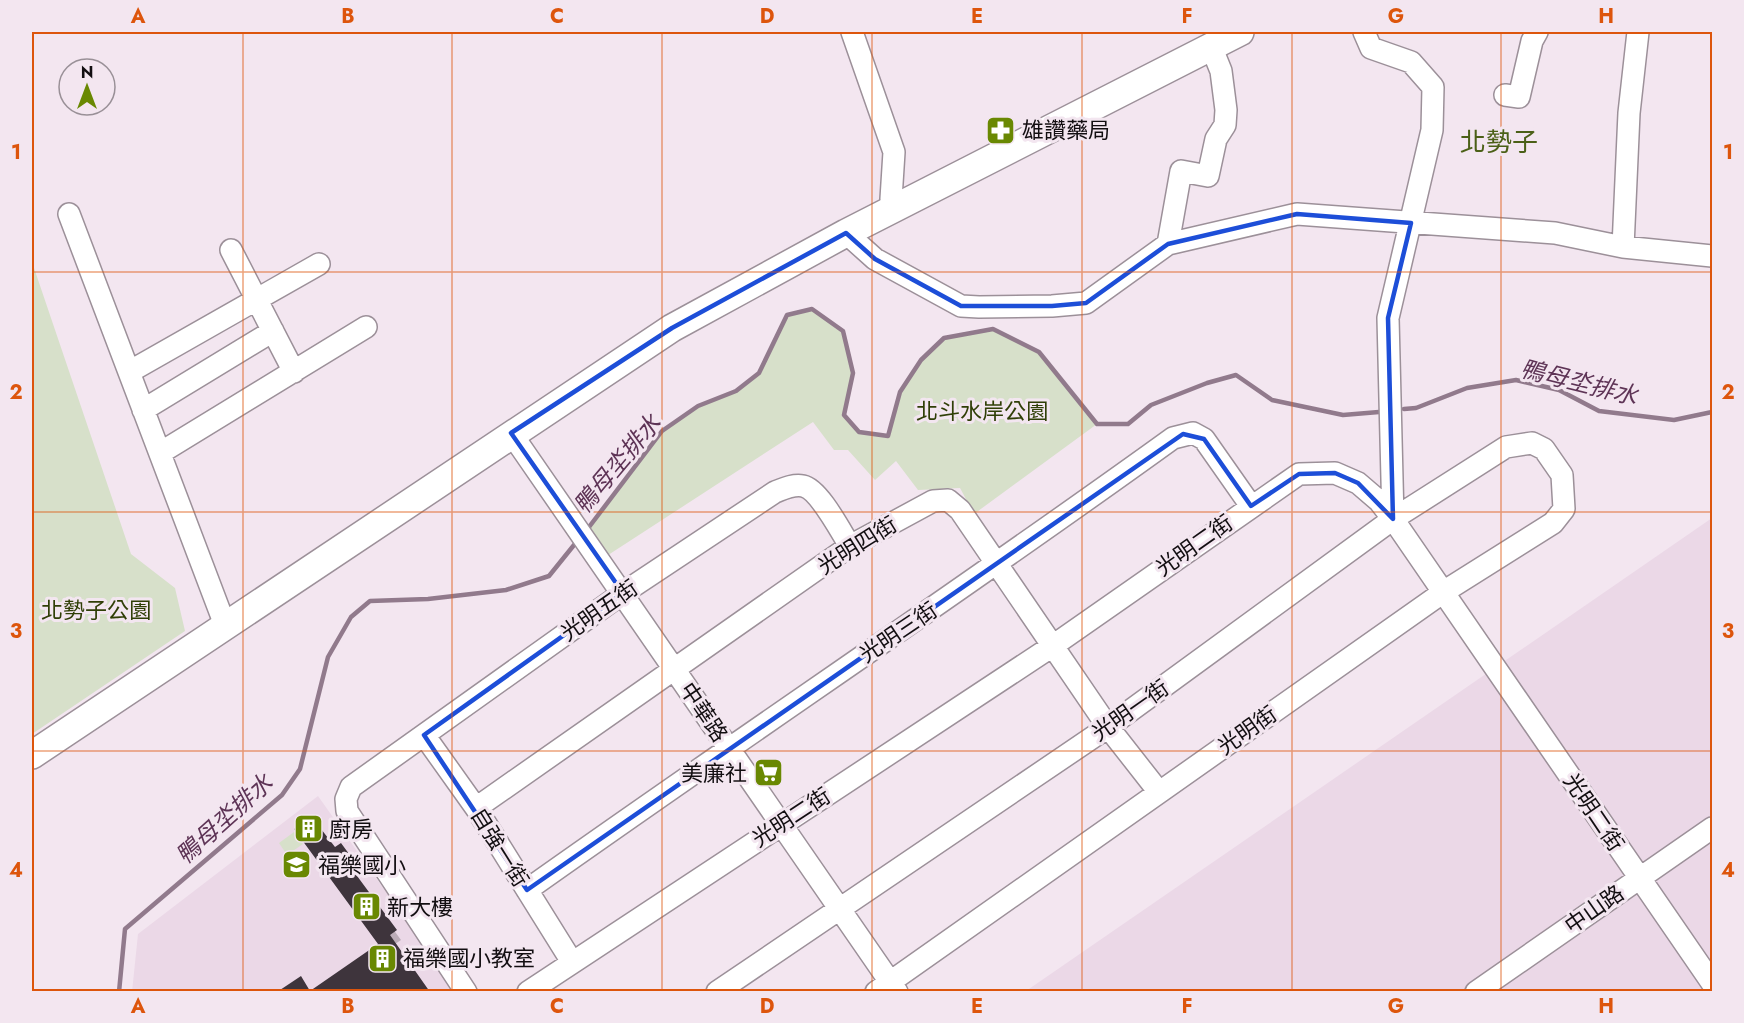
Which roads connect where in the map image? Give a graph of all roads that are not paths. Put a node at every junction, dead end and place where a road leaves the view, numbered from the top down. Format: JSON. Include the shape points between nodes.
{"nodes":[{"id":1,"x":852,"y":32,"type":"edge"},
{"id":2,"x":1240,"y":32,"type":"edge"},
{"id":3,"x":1364,"y":32,"type":"edge"},
{"id":4,"x":1537,"y":32,"type":"edge"},
{"id":5,"x":1638,"y":32,"type":"edge"},
{"id":6,"x":1211,"y":46,"type":"junction"},
{"id":7,"x":1505,"y":95,"type":"dead end"},
{"id":8,"x":895,"y":208,"type":"junction"},
{"id":9,"x":69,"y":214,"type":"dead end"},
{"id":10,"x":1411,"y":224,"type":"junction"},
{"id":11,"x":846,"y":233,"type":"junction"},
{"id":12,"x":1168,"y":244,"type":"junction"},
{"id":13,"x":1623,"y":247,"type":"junction"},
{"id":14,"x":231,"y":250,"type":"dead end"},
{"id":15,"x":1713,"y":256,"type":"edge"},
{"id":16,"x":318,"y":264,"type":"dead end"},
{"id":17,"x":256,"y":298,"type":"junction"},
{"id":18,"x":366,"y":327,"type":"dead end"},
{"id":19,"x":273,"y":332,"type":"junction"},
{"id":20,"x":129,"y":372,"type":"junction"},
{"id":21,"x":294,"y":372,"type":"junction"},
{"id":22,"x":143,"y":410,"type":"junction"},
{"id":23,"x":511,"y":433,"type":"junction"},
{"id":24,"x":1544,"y":449,"type":"joint"},
{"id":25,"x":160,"y":453,"type":"junction"},
{"id":26,"x":1251,"y":506,"type":"junction"},
{"id":27,"x":1394,"y":519,"type":"junction"},
{"id":28,"x":850,"y":546,"type":"junction"},
{"id":29,"x":998,"y":564,"type":"junction"},
{"id":30,"x":1445,"y":591,"type":"junction"},
{"id":31,"x":623,"y":593,"type":"junction"},
{"id":32,"x":225,"y":625,"type":"junction"},
{"id":33,"x":1054,"y":645,"type":"junction"},
{"id":34,"x":675,"y":669,"type":"junction"},
{"id":35,"x":1108,"y":727,"type":"junction"},
{"id":36,"x":424,"y":735,"type":"junction"},
{"id":37,"x":728,"y":747,"type":"junction"},
{"id":38,"x":32,"y":755,"type":"edge"},
{"id":39,"x":1159,"y":792,"type":"junction"},
{"id":40,"x":476,"y":808,"type":"junction"},
{"id":41,"x":780,"y":824,"type":"junction"},
{"id":42,"x":1713,"y":828,"type":"edge"},
{"id":43,"x":1639,"y":879,"type":"junction"},
{"id":44,"x":527,"y":890,"type":"junction"},
{"id":45,"x":837,"y":908,"type":"junction"},
{"id":46,"x":572,"y":962,"type":"junction"},
{"id":47,"x":1713,"y":983,"type":"edge"},
{"id":48,"x":888,"y":988,"type":"edge"},
{"id":49,"x":466,"y":992,"type":"edge"},
{"id":50,"x":528,"y":992,"type":"edge"},
{"id":51,"x":717,"y":992,"type":"edge"},
{"id":52,"x":1476,"y":992,"type":"edge"}],
"edges":[{"from":1,"to":8,"type":"street","via":[[894,152],[891,200]]},
{"from":2,"to":6,"type":"main road"},
{"from":3,"to":10,"type":"street","via":[[1371,48],[1411,62],[1433,87],[1432,130]]},
{"from":4,"to":7,"type":"street","via":[[1520,97]]},
{"from":5,"to":13,"type":"street","via":[[1629,113]]},
{"from":6,"to":8,"type":"main road"},
{"from":6,"to":12,"type":"street","via":[[1221,71],[1225,125],[1216,139],[1208,176],[1181,171]]},
{"from":8,"to":11,"type":"main road"},
{"from":9,"to":20,"type":"street"},
{"from":10,"to":12,"type":"street","via":[[1297,214]]},
{"from":10,"to":13,"type":"street","via":[[1555,232]]},
{"from":10,"to":27,"type":"street","via":[[1388,318]]},
{"from":11,"to":12,"type":"street","via":[[875,259],[961,306],[1086,303]]},
{"from":11,"to":23,"type":"main road","via":[[672,328]]},
{"from":13,"to":15,"type":"street"},
{"from":14,"to":17,"type":"street"},
{"from":16,"to":17,"type":"street"},
{"from":17,"to":19,"type":"street"},
{"from":17,"to":20,"type":"street"},
{"from":18,"to":21,"type":"street"},
{"from":19,"to":21,"type":"street"},
{"from":19,"to":22,"type":"street"},
{"from":20,"to":22,"type":"street"},
{"from":21,"to":25,"type":"street"},
{"from":22,"to":25,"type":"street"},
{"from":23,"to":31,"type":"street","name":"中華路"},
{"from":23,"to":32,"type":"main road"},
{"from":24,"to":27,"type":"street","name":"光明一街","via":[[1532,443],[1506,447]]},
{"from":24,"to":30,"type":"street","name":"光明街","via":[[1562,475],[1564,509],[1553,524]]},
{"from":25,"to":32,"type":"street"},
{"from":26,"to":27,"type":"street","name":"光明二街","via":[[1299,474],[1335,473],[1358,483]]},
{"from":26,"to":29,"type":"street","name":"光明三街","via":[[1204,439],[1193,433],[1183,434]]},
{"from":26,"to":33,"type":"street","name":"光明二街"},
{"from":27,"to":30,"type":"street","name":"光明二街"},
{"from":27,"to":35,"type":"street","name":"光明一街"},
{"from":28,"to":29,"type":"street","name":"光明四街","via":[[933,501],[948,500],[960,510]]},
{"from":28,"to":31,"type":"street","name":"光明五街","via":[[815,493],[803,486],[787,487]]},
{"from":28,"to":34,"type":"street","name":"光明四街"},
{"from":29,"to":33,"type":"street","name":"光明四街"},
{"from":29,"to":37,"type":"street","name":"光明三街"},
{"from":30,"to":39,"type":"street","name":"光明街"},
{"from":30,"to":43,"type":"street","name":"光明二街"},
{"from":31,"to":34,"type":"street","name":"中華路"},
{"from":31,"to":36,"type":"street","name":"光明五街"},
{"from":32,"to":38,"type":"main road"},
{"from":33,"to":35,"type":"street","name":"光明四街"},
{"from":33,"to":41,"type":"street","name":"光明二街"},
{"from":34,"to":37,"type":"street","name":"中華路"},
{"from":34,"to":40,"type":"street","name":"光明四街"},
{"from":35,"to":39,"type":"street","name":"光明四街"},
{"from":35,"to":45,"type":"street","name":"光明一街"},
{"from":36,"to":40,"type":"street","name":"自強一街"},
{"from":36,"to":49,"type":"street","name":"光明五街","via":[[351,787],[347,811]]},
{"from":37,"to":41,"type":"street","name":"中華路"},
{"from":37,"to":44,"type":"street","name":"光明三街"},
{"from":39,"to":48,"type":"street","name":"光明街"},
{"from":40,"to":44,"type":"street","name":"自強一街"},
{"from":41,"to":45,"type":"street","name":"中華路"},
{"from":41,"to":46,"type":"street","name":"光明二街"},
{"from":42,"to":43,"type":"street","name":"中山路"},
{"from":43,"to":47,"type":"street","name":"光明二街"},
{"from":43,"to":52,"type":"street","name":"中山路"},
{"from":44,"to":46,"type":"street","name":"自強一街"},
{"from":45,"to":48,"type":"street","name":"中華路"},
{"from":45,"to":51,"type":"street","name":"光明一街"},
{"from":46,"to":50,"type":"street","name":"光明二街"}]}
